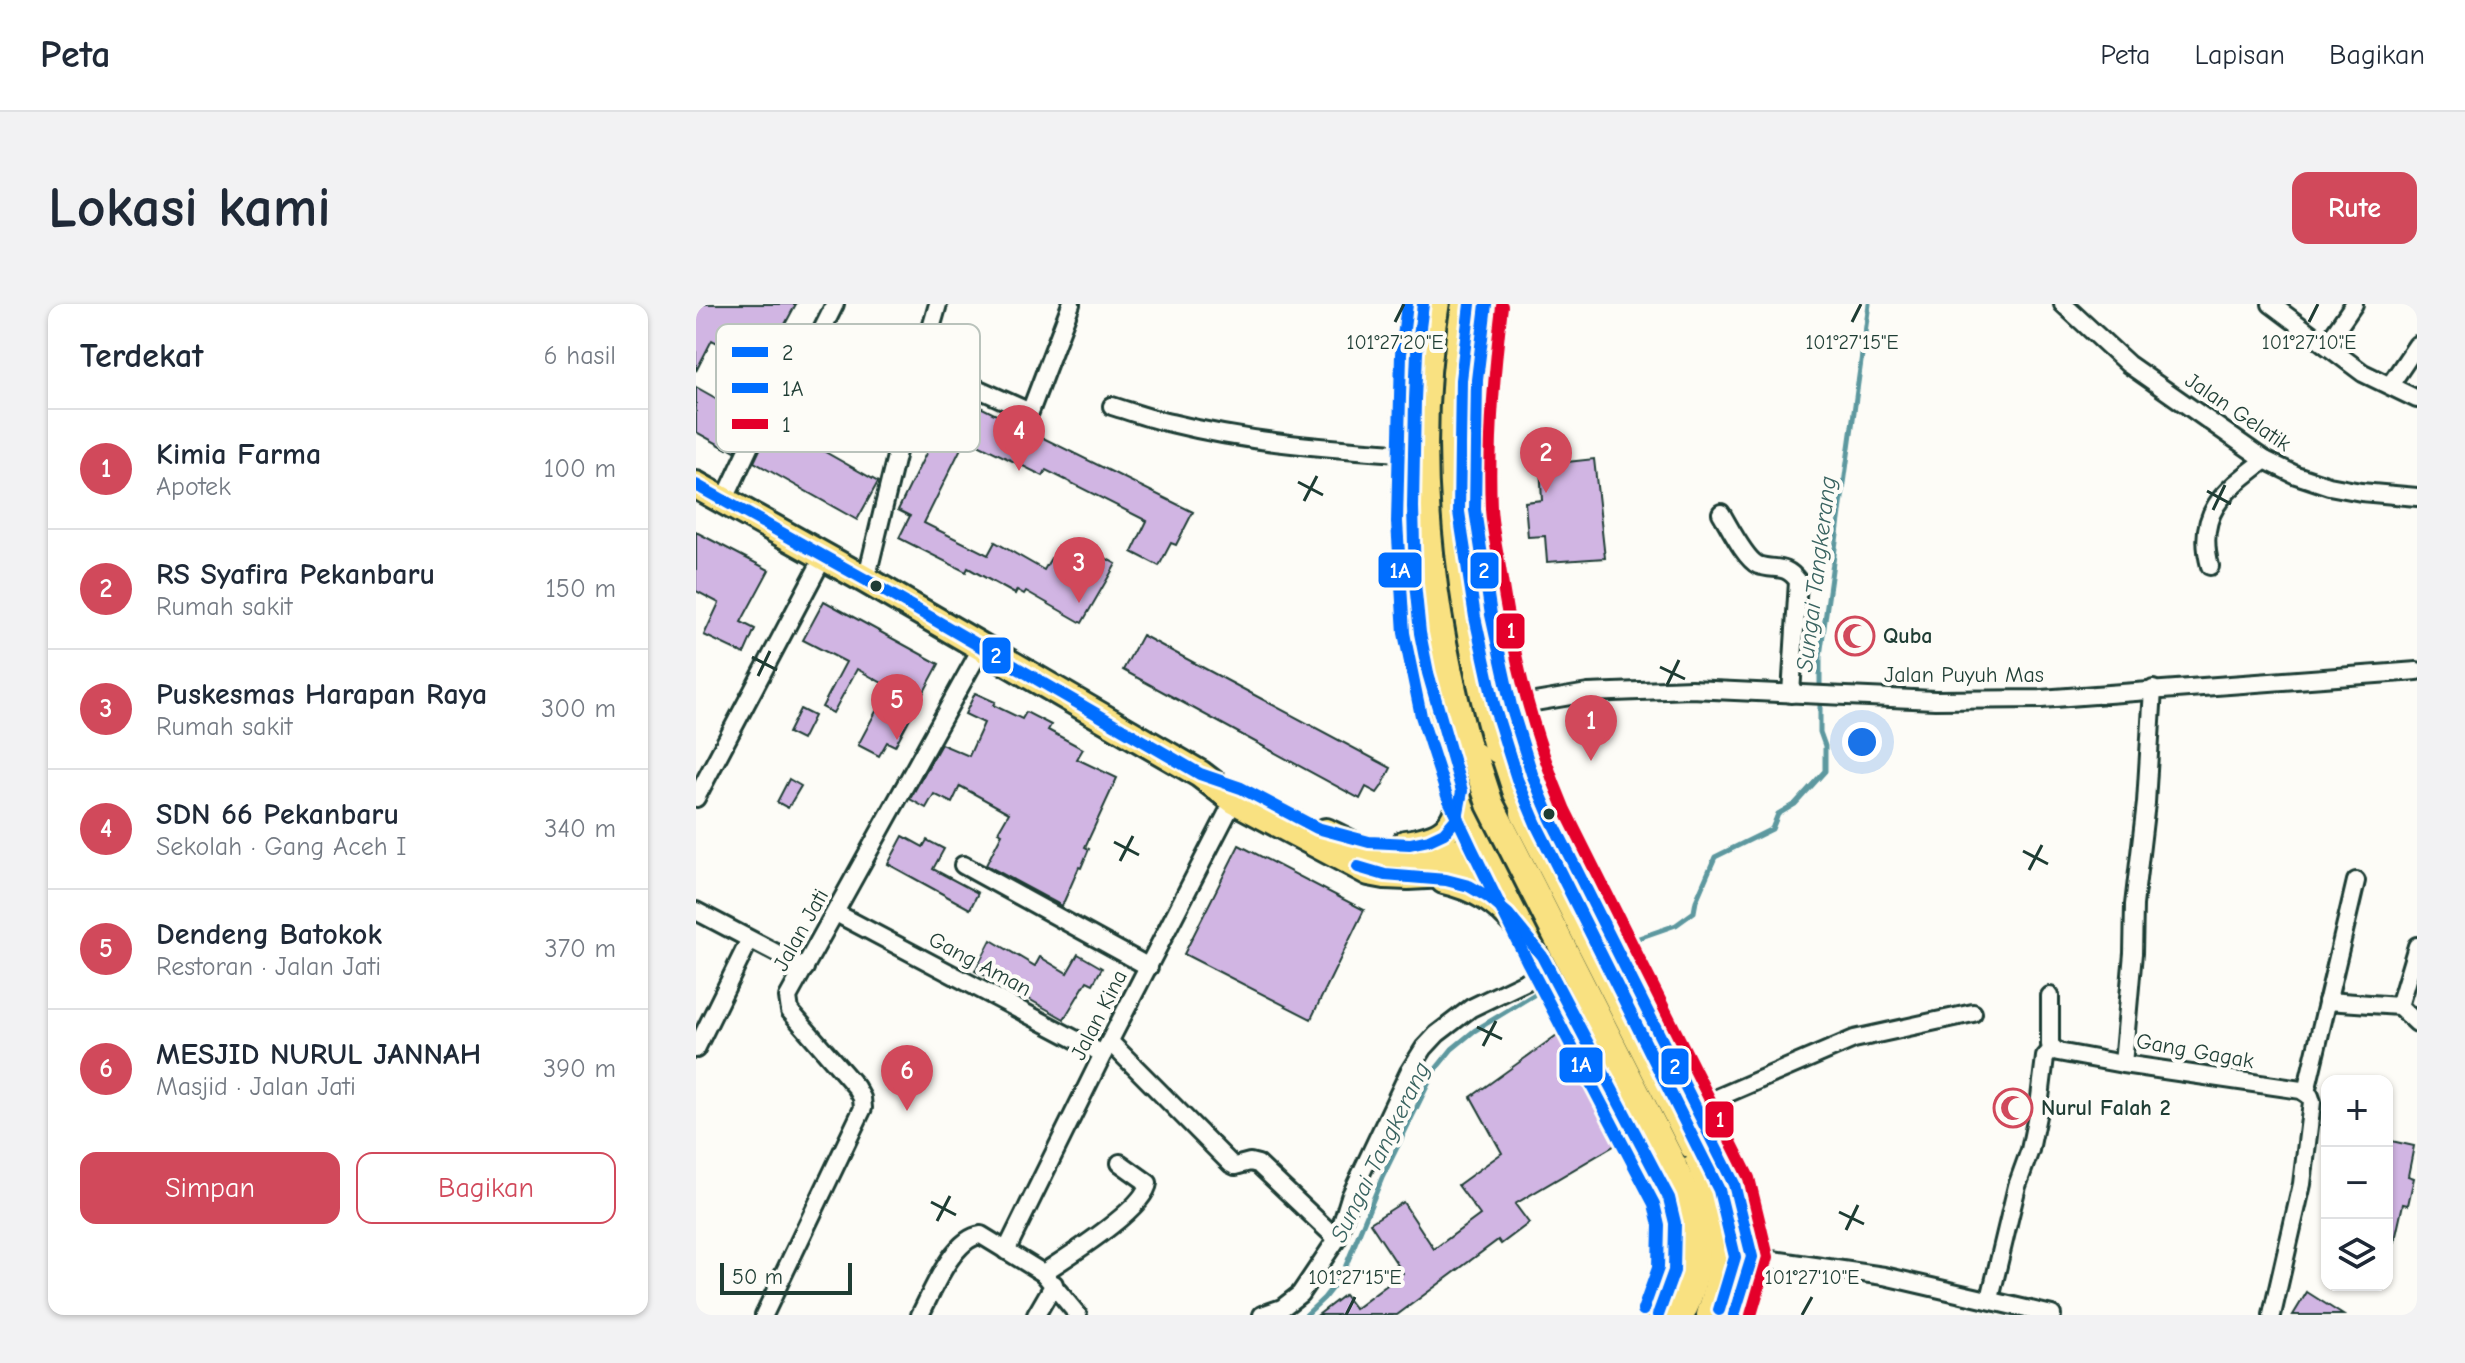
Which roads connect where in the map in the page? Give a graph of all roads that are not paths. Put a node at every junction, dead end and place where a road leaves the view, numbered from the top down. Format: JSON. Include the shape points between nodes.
{"nodes":[{"id":1,"x":835,"y":304,"type":"edge"},
{"id":2,"x":938,"y":304,"type":"edge"},
{"id":3,"x":1071,"y":304,"type":"edge"},
{"id":4,"x":1423,"y":304,"type":"edge"},
{"id":5,"x":1444,"y":304,"type":"edge"},
{"id":6,"x":1465,"y":304,"type":"edge"},
{"id":7,"x":1486,"y":304,"type":"edge"},
{"id":8,"x":2063,"y":304,"type":"edge"},
{"id":9,"x":2271,"y":304,"type":"edge"},
{"id":10,"x":2354,"y":304,"type":"edge"},
{"id":11,"x":825,"y":324,"type":"edge"},
{"id":12,"x":933,"y":324,"type":"edge"},
{"id":13,"x":2326,"y":345,"type":"junction"},
{"id":14,"x":2417,"y":345,"type":"edge"},
{"id":15,"x":2390,"y":385,"type":"junction"},
{"id":16,"x":980,"y":390,"type":"edge"},
{"id":17,"x":2417,"y":399,"type":"edge"},
{"id":18,"x":1112,"y":406,"type":"dead end"},
{"id":19,"x":747,"y":452,"type":"edge"},
{"id":20,"x":897,"y":452,"type":"edge"},
{"id":21,"x":1414,"y":454,"type":"junction"},
{"id":22,"x":2265,"y":460,"type":"junction"},
{"id":23,"x":696,"y":485,"type":"edge"},
{"id":24,"x":2416,"y":497,"type":"edge"},
{"id":25,"x":724,"y":501,"type":"junction"},
{"id":26,"x":2417,"y":504,"type":"edge"},
{"id":27,"x":1721,"y":513,"type":"dead end"},
{"id":28,"x":824,"y":556,"type":"junction"},
{"id":29,"x":2210,"y":566,"type":"dead end"},
{"id":30,"x":866,"y":580,"type":"junction"},
{"id":31,"x":982,"y":647,"type":"junction"},
{"id":32,"x":2417,"y":671,"type":"edge"},
{"id":33,"x":2153,"y":689,"type":"junction"},
{"id":34,"x":1798,"y":695,"type":"junction"},
{"id":35,"x":1511,"y":706,"type":"junction"},
{"id":36,"x":1440,"y":721,"type":"junction"},
{"id":37,"x":1200,"y":774,"type":"junction"},
{"id":38,"x":1462,"y":791,"type":"junction"},
{"id":39,"x":696,"y":798,"type":"edge"},
{"id":40,"x":1234,"y":800,"type":"junction"},
{"id":41,"x":1550,"y":817,"type":"junction"},
{"id":42,"x":1319,"y":829,"type":"junction"},
{"id":43,"x":1486,"y":842,"type":"junction"},
{"id":44,"x":1563,"y":846,"type":"junction"},
{"id":45,"x":963,"y":865,"type":"dead end"},
{"id":46,"x":1500,"y":871,"type":"junction"},
{"id":47,"x":1408,"y":876,"type":"junction"},
{"id":48,"x":2356,"y":881,"type":"dead end"},
{"id":49,"x":696,"y":911,"type":"edge"},
{"id":50,"x":836,"y":913,"type":"junction"},
{"id":51,"x":749,"y":941,"type":"junction"},
{"id":52,"x":2417,"y":946,"type":"edge"},
{"id":53,"x":1546,"y":963,"type":"junction"},
{"id":54,"x":1149,"y":967,"type":"junction"},
{"id":55,"x":805,"y":968,"type":"junction"},
{"id":56,"x":1631,"y":981,"type":"junction"},
{"id":57,"x":2050,"y":996,"type":"dead end"},
{"id":58,"x":2327,"y":1001,"type":"junction"},
{"id":59,"x":2399,"y":1006,"type":"junction"},
{"id":60,"x":1571,"y":1009,"type":"junction"},
{"id":61,"x":1973,"y":1013,"type":"dead end"},
{"id":62,"x":2417,"y":1023,"type":"edge"},
{"id":63,"x":1106,"y":1048,"type":"junction"},
{"id":64,"x":696,"y":1049,"type":"edge"},
{"id":65,"x":2052,"y":1049,"type":"junction"},
{"id":66,"x":2123,"y":1064,"type":"junction"},
{"id":67,"x":2306,"y":1092,"type":"junction"},
{"id":68,"x":1696,"y":1107,"type":"junction"},
{"id":69,"x":1120,"y":1163,"type":"dead end"},
{"id":70,"x":1337,"y":1239,"type":"junction"},
{"id":71,"x":1006,"y":1251,"type":"junction"},
{"id":72,"x":1752,"y":1257,"type":"junction"},
{"id":73,"x":1048,"y":1279,"type":"junction"},
{"id":74,"x":1997,"y":1306,"type":"edge"},
{"id":75,"x":764,"y":1315,"type":"edge"},
{"id":76,"x":920,"y":1315,"type":"edge"},
{"id":77,"x":1036,"y":1315,"type":"edge"},
{"id":78,"x":1078,"y":1315,"type":"edge"},
{"id":79,"x":1262,"y":1315,"type":"edge"},
{"id":80,"x":1658,"y":1315,"type":"edge"},
{"id":81,"x":1681,"y":1315,"type":"edge"},
{"id":82,"x":1710,"y":1315,"type":"edge"},
{"id":83,"x":1734,"y":1315,"type":"edge"},
{"id":84,"x":2052,"y":1315,"type":"edge"},
{"id":85,"x":2272,"y":1315,"type":"edge"}],
"edges":[{"from":1,"to":11,"type":"street"},
{"from":2,"to":12,"type":"street"},
{"from":3,"to":16,"type":"street","via":[[1030,412]]},
{"from":4,"to":21,"type":"main road"},
{"from":5,"to":81,"type":"main road","bridge":true,"via":[[1434,395],[1433,508],[1438,595],[1457,702],[1490,804],[1684,1189],[1697,1253]]},
{"from":6,"to":82,"type":"main road","bridge":true,"via":[[1455,406],[1456,503],[1465,600],[1485,705],[1524,813],[1705,1172],[1721,1237],[1721,1273]]},
{"from":7,"to":35,"type":"main road","via":[[1477,380],[1475,510]]},
{"from":8,"to":22,"type":"street","name":"Jalan Gelatik","via":[[2128,364]]},
{"from":9,"to":13,"type":"street"},
{"from":10,"to":13,"type":"street"},
{"from":13,"to":15,"type":"street","via":[[2363,373]]},
{"from":14,"to":15,"type":"street"},
{"from":15,"to":17,"type":"street"},
{"from":18,"to":21,"type":"street","via":[[1243,437]]},
{"from":19,"to":25,"type":"street"},
{"from":20,"to":30,"type":"street"},
{"from":21,"to":36,"type":"main road","via":[[1420,632]]},
{"from":22,"to":24,"type":"street","name":"Jalan Gelatik","via":[[2329,486]]},
{"from":22,"to":29,"type":"street","via":[[2235,483],[2211,512],[2205,534]]},
{"from":23,"to":25,"type":"main road"},
{"from":24,"to":26,"type":"street"},
{"from":25,"to":28,"type":"main road"},
{"from":27,"to":34,"type":"street","via":[[1748,557],[1782,568],[1798,581]]},
{"from":28,"to":30,"type":"main road"},
{"from":28,"to":39,"type":"street"},
{"from":30,"to":31,"type":"main road"},
{"from":31,"to":37,"type":"main road"},
{"from":31,"to":50,"type":"street","name":"Jalan Jati"},
{"from":32,"to":33,"type":"street","name":"Jalan Puyuh Mas"},
{"from":33,"to":34,"type":"street","name":"Jalan Puyuh Mas","via":[[1991,700]]},
{"from":33,"to":66,"type":"street","name":"Gang Gagak"},
{"from":34,"to":35,"type":"street","name":"Jalan Puyuh Mas","via":[[1691,689],[1601,693]]},
{"from":35,"to":36,"type":"main road","via":[[1503,741],[1485,756],[1462,749]]},
{"from":35,"to":41,"type":"main road"},
{"from":36,"to":38,"type":"main road"},
{"from":37,"to":40,"type":"main road"},
{"from":37,"to":42,"type":"main road","via":[[1240,787]]},
{"from":38,"to":42,"type":"main road","via":[[1455,821],[1439,836],[1420,842],[1386,845]]},
{"from":38,"to":43,"type":"main road"},
{"from":40,"to":47,"type":"main road","via":[[1357,867]]},
{"from":40,"to":54,"type":"street","name":"Jalan Kina"},
{"from":41,"to":43,"type":"main road"},
{"from":41,"to":44,"type":"main road"},
{"from":42,"to":43,"type":"main road","via":[[1386,858],[1419,858]]},
{"from":43,"to":46,"type":"main road"},
{"from":44,"to":46,"type":"main road"},
{"from":44,"to":56,"type":"main road"},
{"from":45,"to":54,"type":"street"},
{"from":46,"to":47,"type":"main road"},
{"from":46,"to":53,"type":"main road"},
{"from":47,"to":53,"type":"main road","via":[[1469,886],[1488,897]]},
{"from":48,"to":58,"type":"street"},
{"from":49,"to":51,"type":"street"},
{"from":50,"to":55,"type":"street","name":"Jalan Jati"},
{"from":50,"to":63,"type":"street","name":"Gang Aman"},
{"from":51,"to":55,"type":"street"},
{"from":51,"to":64,"type":"street"},
{"from":52,"to":59,"type":"street"},
{"from":53,"to":60,"type":"main road"},
{"from":53,"to":70,"type":"street","via":[[1471,1008],[1424,1048],[1350,1197]]},
{"from":54,"to":63,"type":"street","name":"Jalan Kina"},
{"from":55,"to":75,"type":"street","name":"Jalan Jati","via":[[788,1006],[856,1087],[863,1108]]},
{"from":56,"to":60,"type":"main road","via":[[1611,967],[1591,931],[1569,927],[1557,942],[1575,986]]},
{"from":56,"to":68,"type":"main road"},
{"from":57,"to":65,"type":"street"},
{"from":58,"to":59,"type":"street"},
{"from":58,"to":67,"type":"street"},
{"from":59,"to":62,"type":"street"},
{"from":60,"to":80,"type":"main road","via":[[1669,1198],[1675,1223],[1674,1271]]},
{"from":61,"to":68,"type":"street","via":[[1854,1039]]},
{"from":63,"to":70,"type":"street","name":"Gang Aman","via":[[1231,1164],[1258,1164]]},
{"from":63,"to":71,"type":"street","name":"Jalan Kina"},
{"from":65,"to":66,"type":"street"},
{"from":65,"to":74,"type":"street","via":[[2045,1057],[2030,1150],[2017,1186]]},
{"from":66,"to":67,"type":"street","name":"Gang Gagak"},
{"from":67,"to":85,"type":"street","via":[[2312,1102],[2302,1184]]},
{"from":68,"to":72,"type":"main road","via":[[1734,1184]]},
{"from":69,"to":73,"type":"street","via":[[1148,1183],[1146,1192]]},
{"from":70,"to":79,"type":"street","via":[[1300,1294]]},
{"from":71,"to":73,"type":"street"},
{"from":71,"to":76,"type":"street","via":[[981,1235],[965,1240]]},
{"from":72,"to":74,"type":"street","via":[[1884,1276]]},
{"from":72,"to":83,"type":"main road"},
{"from":73,"to":77,"type":"street"},
{"from":73,"to":78,"type":"street"},
{"from":74,"to":84,"type":"street"}]}
